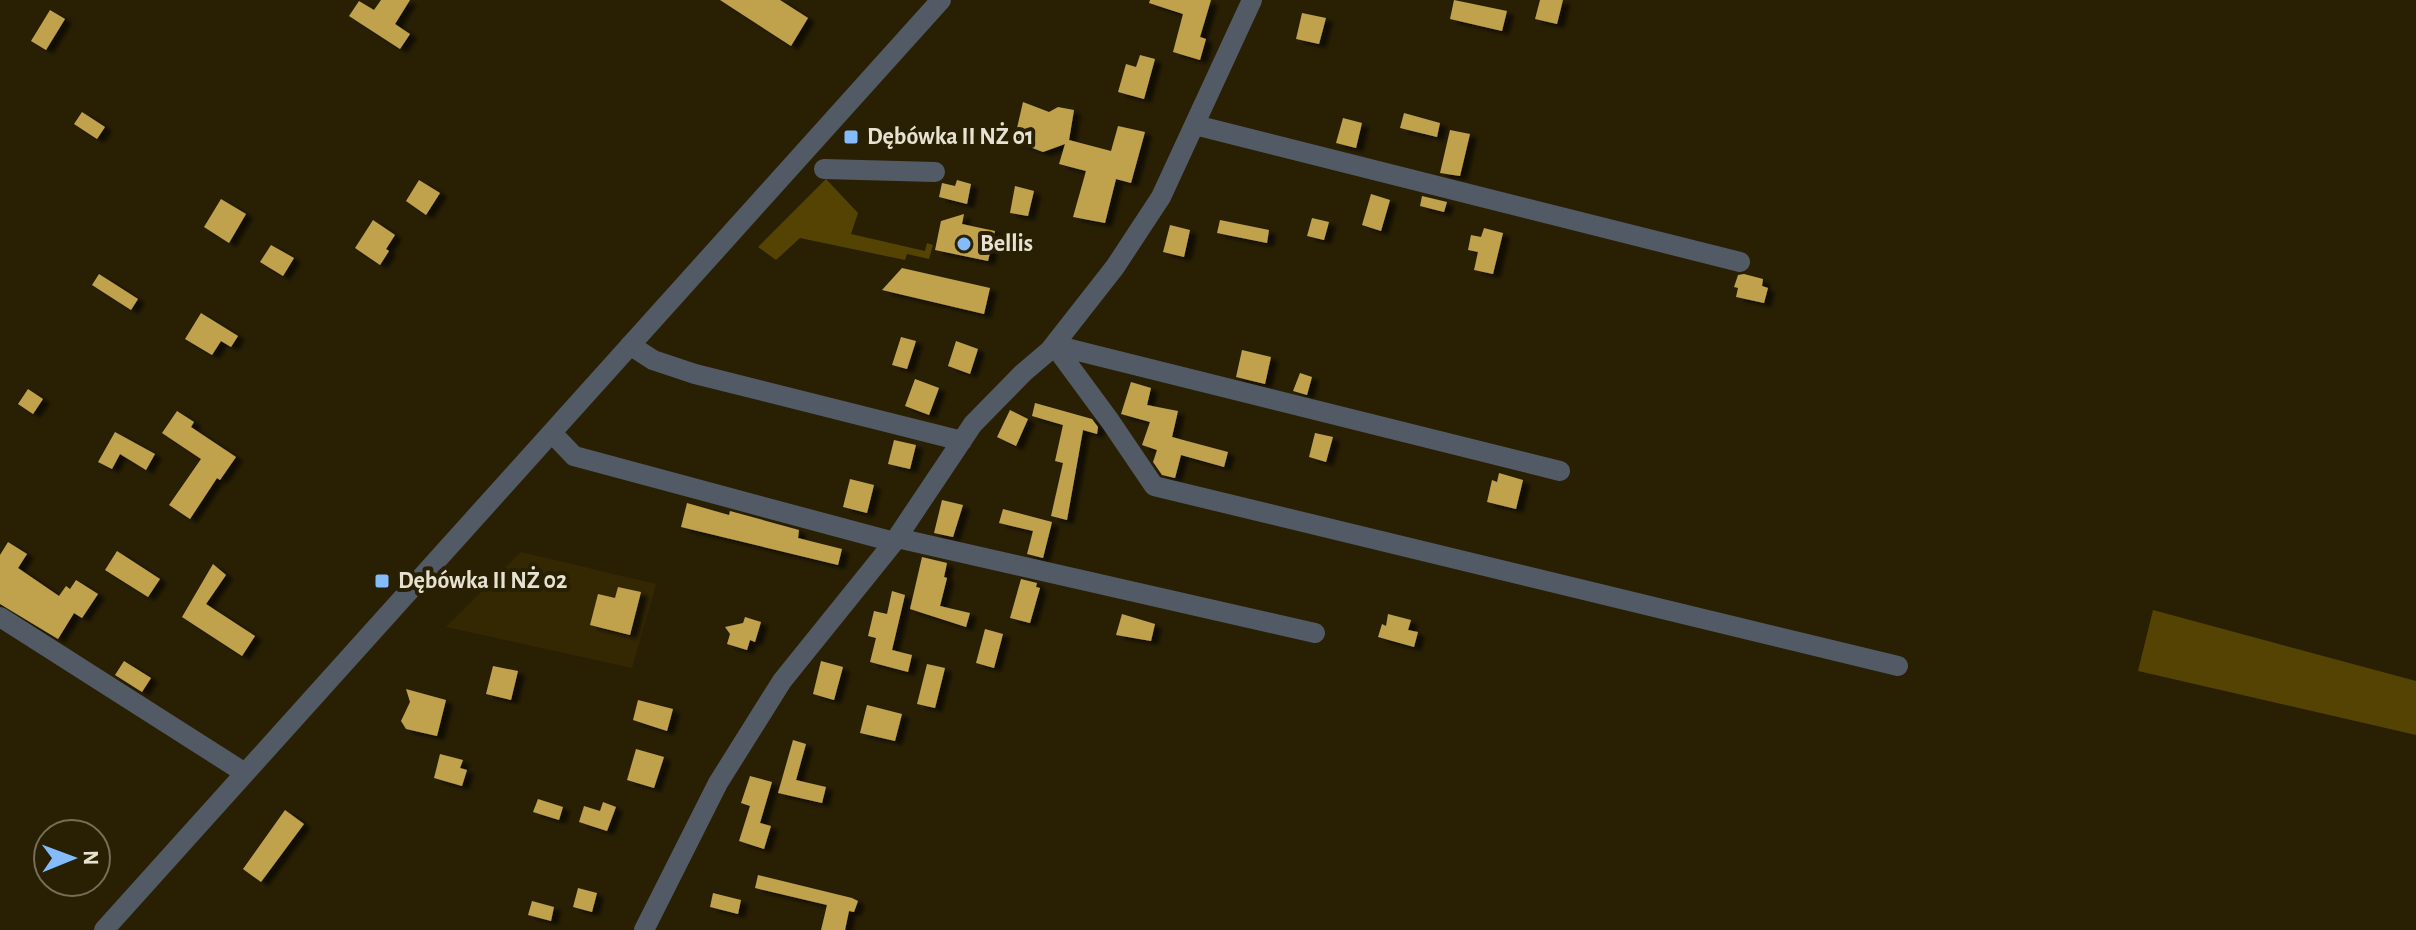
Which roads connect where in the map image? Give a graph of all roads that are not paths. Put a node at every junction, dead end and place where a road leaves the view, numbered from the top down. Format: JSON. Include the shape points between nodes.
{"nodes":[{"id":1,"x":941,"y":0,"type":"edge"},
{"id":2,"x":1252,"y":0,"type":"edge"},
{"id":3,"x":1195,"y":125,"type":"junction"},
{"id":4,"x":824,"y":169,"type":"dead end"},
{"id":5,"x":935,"y":172,"type":"dead end"},
{"id":6,"x":1740,"y":262,"type":"dead end"},
{"id":7,"x":630,"y":345,"type":"junction"},
{"id":8,"x":1054,"y":345,"type":"junction"},
{"id":9,"x":552,"y":433,"type":"junction"},
{"id":10,"x":962,"y":441,"type":"junction"},
{"id":11,"x":1560,"y":471,"type":"dead end"},
{"id":12,"x":896,"y":540,"type":"junction"},
{"id":13,"x":0,"y":617,"type":"edge"},
{"id":14,"x":1315,"y":633,"type":"dead end"},
{"id":15,"x":1898,"y":666,"type":"dead end"},
{"id":16,"x":245,"y":773,"type":"junction"},
{"id":17,"x":104,"y":930,"type":"edge"},
{"id":18,"x":644,"y":930,"type":"edge"}],
"edges":[{"from":1,"to":7,"type":"street"},
{"from":2,"to":3,"type":"street"},
{"from":3,"to":6,"type":"street"},
{"from":3,"to":8,"type":"street","via":[[1146,221]]},
{"from":4,"to":5,"type":"street"},
{"from":7,"to":9,"type":"street"},
{"from":7,"to":10,"type":"street","via":[[653,360],[695,374]]},
{"from":8,"to":10,"type":"street"},
{"from":8,"to":11,"type":"street"},
{"from":8,"to":15,"type":"street","via":[[1154,486]]},
{"from":9,"to":12,"type":"street","via":[[574,456]]},
{"from":9,"to":16,"type":"street"},
{"from":10,"to":12,"type":"street"},
{"from":12,"to":14,"type":"street"},
{"from":12,"to":18,"type":"street","via":[[782,681],[718,783]]},
{"from":13,"to":16,"type":"street"},
{"from":16,"to":17,"type":"street"}]}
